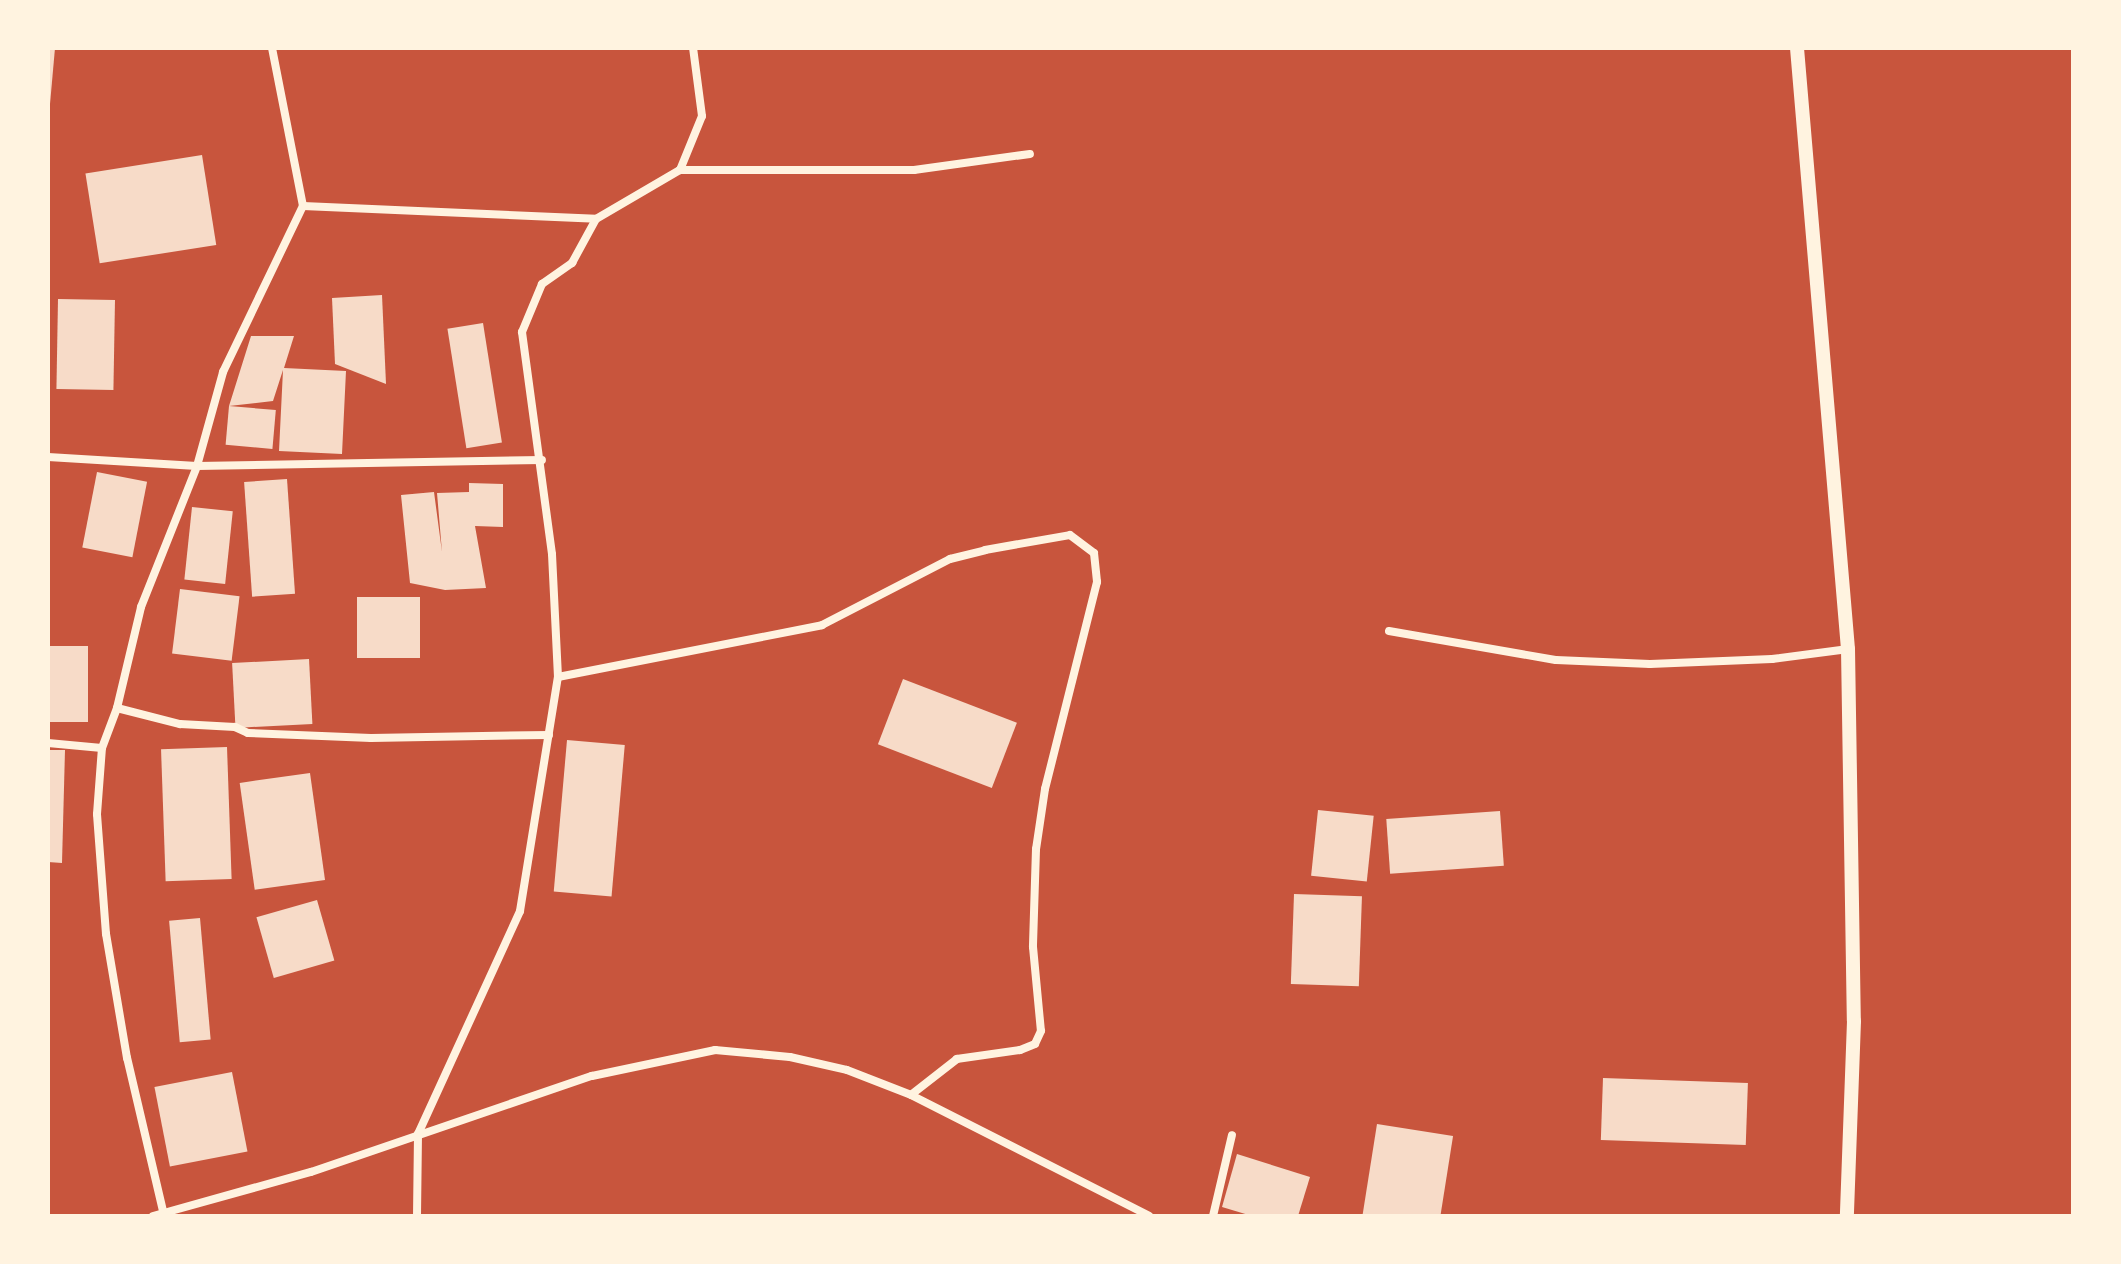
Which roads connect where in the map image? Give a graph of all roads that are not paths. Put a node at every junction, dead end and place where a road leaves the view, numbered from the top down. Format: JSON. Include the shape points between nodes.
{"nodes":[{"id":1,"x":272,"y":48,"type":"edge"},
{"id":2,"x":693,"y":48,"type":"edge"},
{"id":3,"x":1797,"y":48,"type":"edge"},
{"id":4,"x":1030,"y":154,"type":"dead end"},
{"id":5,"x":680,"y":170,"type":"junction"},
{"id":6,"x":303,"y":206,"type":"junction"},
{"id":7,"x":596,"y":219,"type":"junction"},
{"id":8,"x":48,"y":457,"type":"edge"},
{"id":9,"x":542,"y":460,"type":"junction"},
{"id":10,"x":197,"y":466,"type":"junction"},
{"id":11,"x":1389,"y":631,"type":"dead end"},
{"id":12,"x":1848,"y":649,"type":"junction"},
{"id":13,"x":558,"y":677,"type":"junction"},
{"id":14,"x":117,"y":708,"type":"junction"},
{"id":15,"x":549,"y":735,"type":"junction"},
{"id":16,"x":48,"y":743,"type":"edge"},
{"id":17,"x":102,"y":748,"type":"junction"},
{"id":18,"x":911,"y":1095,"type":"junction"},
{"id":19,"x":418,"y":1134,"type":"junction"},
{"id":20,"x":1232,"y":1135,"type":"dead end"},
{"id":21,"x":163,"y":1211,"type":"junction"},
{"id":22,"x":153,"y":1216,"type":"edge"},
{"id":23,"x":417,"y":1216,"type":"edge"},
{"id":24,"x":1149,"y":1216,"type":"edge"},
{"id":25,"x":1213,"y":1216,"type":"edge"},
{"id":26,"x":1847,"y":1216,"type":"edge"}],
"edges":[{"from":1,"to":6,"type":"street"},
{"from":2,"to":5,"type":"street","via":[[702,116]]},
{"from":3,"to":12,"type":"street"},
{"from":4,"to":5,"type":"street","via":[[914,170]]},
{"from":5,"to":7,"type":"street"},
{"from":6,"to":7,"type":"street"},
{"from":6,"to":10,"type":"street","via":[[223,372]]},
{"from":7,"to":9,"type":"street","via":[[572,263],[542,284],[522,332]]},
{"from":8,"to":10,"type":"street"},
{"from":9,"to":10,"type":"street"},
{"from":9,"to":13,"type":"street"},
{"from":10,"to":14,"type":"street","via":[[141,607]]},
{"from":11,"to":12,"type":"street","via":[[1556,660],[1772,659]]},
{"from":12,"to":26,"type":"street","via":[[1854,1021]]},
{"from":13,"to":15,"type":"street"},
{"from":13,"to":18,"type":"street","via":[[822,625],[950,559],[985,550],[1070,535],[1094,553],[1097,582],[1045,789],[1036,849],[1033,947],[1041,1031],[1035,1044],[1020,1050],[957,1059]]},
{"from":14,"to":15,"type":"street","via":[[248,733],[371,738]]},
{"from":14,"to":17,"type":"street"},
{"from":15,"to":19,"type":"street","via":[[520,911]]},
{"from":16,"to":17,"type":"street"},
{"from":17,"to":21,"type":"street","via":[[97,814],[106,934],[127,1058]]},
{"from":18,"to":19,"type":"street","via":[[847,1070],[715,1050],[592,1076]]},
{"from":18,"to":24,"type":"street"},
{"from":19,"to":21,"type":"street","via":[[311,1172]]},
{"from":19,"to":23,"type":"street"},
{"from":20,"to":25,"type":"street"},
{"from":21,"to":22,"type":"street"}]}
